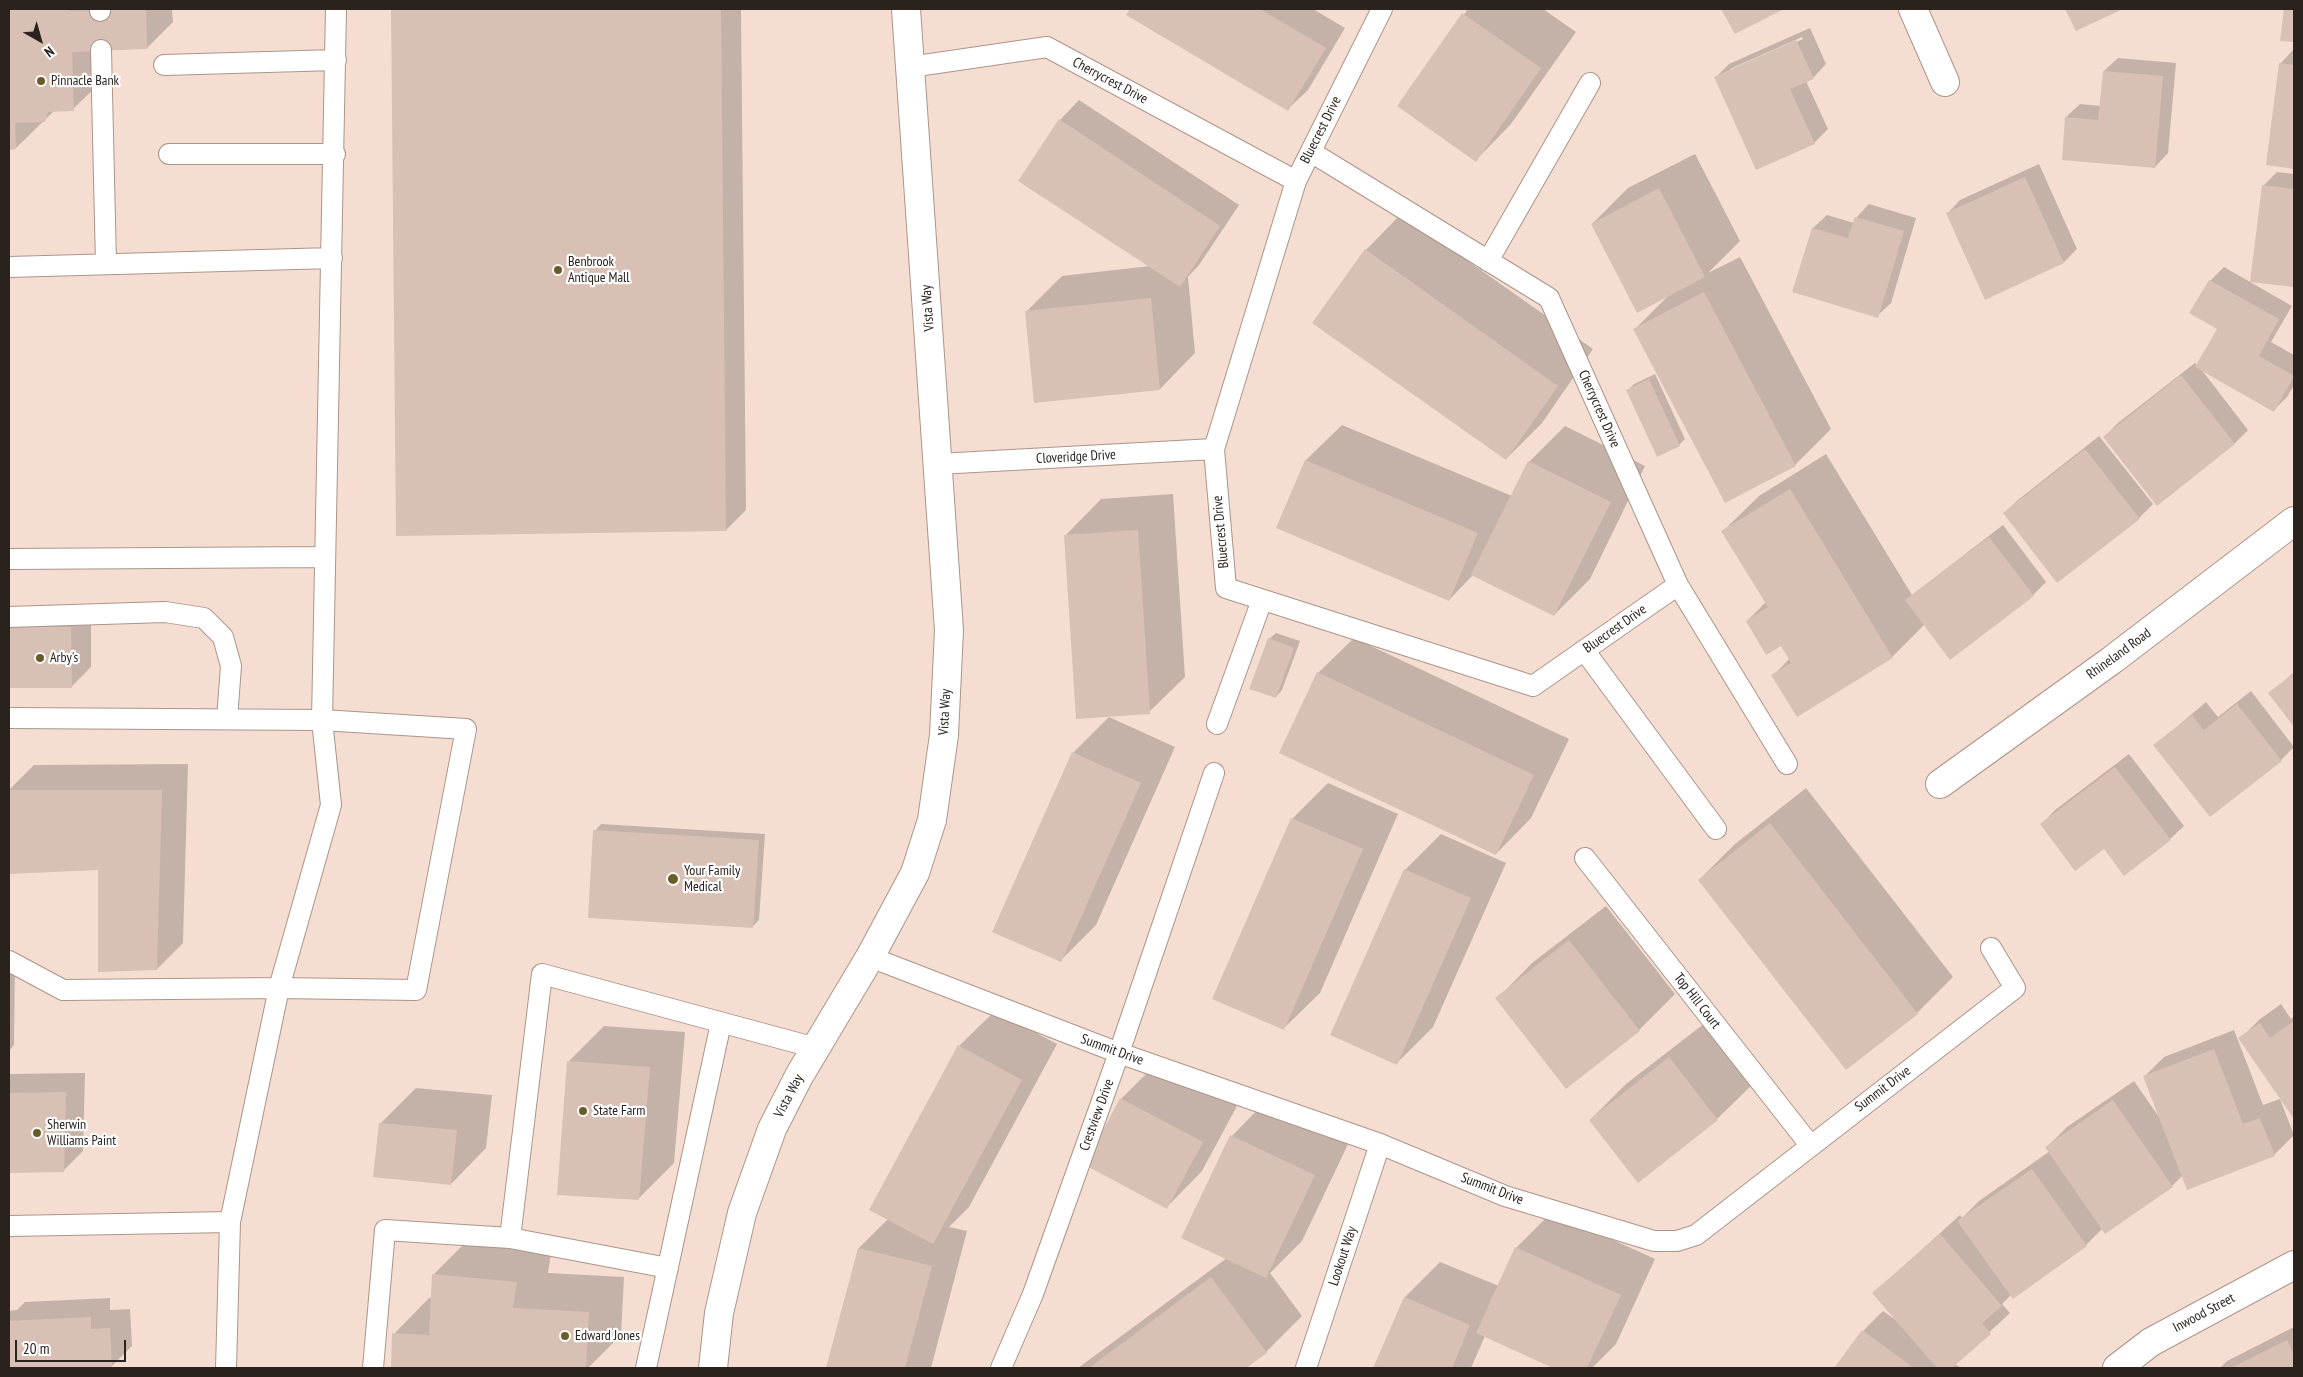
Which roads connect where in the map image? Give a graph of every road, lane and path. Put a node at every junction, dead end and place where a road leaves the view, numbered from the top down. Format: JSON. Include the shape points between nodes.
{"nodes":[{"id":1,"x":336,"y":9,"type":"edge"},
{"id":2,"x":906,"y":9,"type":"edge"},
{"id":3,"x":1382,"y":9,"type":"edge"},
{"id":4,"x":1912,"y":9,"type":"edge"},
{"id":5,"x":102,"y":50,"type":"dead end"},
{"id":6,"x":336,"y":60,"type":"junction"},
{"id":7,"x":164,"y":65,"type":"dead end"},
{"id":8,"x":910,"y":67,"type":"junction"},
{"id":9,"x":1946,"y":82,"type":"dead end"},
{"id":10,"x":1590,"y":83,"type":"dead end"},
{"id":11,"x":1311,"y":152,"type":"junction"},
{"id":12,"x":169,"y":154,"type":"dead end"},
{"id":13,"x":335,"y":154,"type":"junction"},
{"id":14,"x":1296,"y":181,"type":"junction"},
{"id":15,"x":332,"y":258,"type":"junction"},
{"id":16,"x":1488,"y":261,"type":"junction"},
{"id":17,"x":106,"y":264,"type":"junction"},
{"id":18,"x":9,"y":267,"type":"edge"},
{"id":19,"x":1214,"y":450,"type":"junction"},
{"id":20,"x":938,"y":464,"type":"junction"},
{"id":21,"x":2294,"y":521,"type":"edge"},
{"id":22,"x":324,"y":556,"type":"junction"},
{"id":23,"x":9,"y":559,"type":"edge"},
{"id":24,"x":1678,"y":585,"type":"junction"},
{"id":25,"x":1262,"y":600,"type":"junction"},
{"id":26,"x":9,"y":617,"type":"edge"},
{"id":27,"x":1584,"y":650,"type":"junction"},
{"id":28,"x":9,"y":718,"type":"edge"},
{"id":29,"x":226,"y":719,"type":"junction"},
{"id":30,"x":322,"y":720,"type":"junction"},
{"id":31,"x":1217,"y":724,"type":"dead end"},
{"id":32,"x":1787,"y":764,"type":"dead end"},
{"id":33,"x":1214,"y":773,"type":"dead end"},
{"id":34,"x":1940,"y":784,"type":"dead end"},
{"id":35,"x":1716,"y":829,"type":"dead end"},
{"id":36,"x":1585,"y":858,"type":"dead end"},
{"id":37,"x":1991,"y":948,"type":"dead end"},
{"id":38,"x":870,"y":957,"type":"junction"},
{"id":39,"x":9,"y":961,"type":"edge"},
{"id":40,"x":279,"y":988,"type":"junction"},
{"id":41,"x":721,"y":1023,"type":"junction"},
{"id":42,"x":816,"y":1048,"type":"junction"},
{"id":43,"x":1119,"y":1054,"type":"junction"},
{"id":44,"x":1380,"y":1144,"type":"junction"},
{"id":45,"x":1810,"y":1145,"type":"junction"},
{"id":46,"x":230,"y":1222,"type":"junction"},
{"id":47,"x":9,"y":1226,"type":"edge"},
{"id":48,"x":510,"y":1238,"type":"junction"},
{"id":49,"x":2294,"y":1265,"type":"edge"},
{"id":50,"x":668,"y":1268,"type":"junction"},
{"id":51,"x":226,"y":1368,"type":"edge"},
{"id":52,"x":373,"y":1368,"type":"edge"},
{"id":53,"x":646,"y":1368,"type":"edge"},
{"id":54,"x":712,"y":1368,"type":"edge"},
{"id":55,"x":1001,"y":1368,"type":"edge"},
{"id":56,"x":1306,"y":1368,"type":"edge"},
{"id":57,"x":2118,"y":1368,"type":"edge"}],
"edges":[{"from":1,"to":6,"type":"lane"},
{"from":2,"to":8,"type":"street","name":"Vista Way"},
{"from":3,"to":11,"type":"lane","name":"Bluecrest Drive"},
{"from":4,"to":9,"type":"street"},
{"from":5,"to":17,"type":"lane"},
{"from":6,"to":7,"type":"lane"},
{"from":6,"to":13,"type":"lane"},
{"from":8,"to":14,"type":"lane","name":"Cherrycrest Drive","via":[[1047,47]]},
{"from":8,"to":20,"type":"street","name":"Vista Way"},
{"from":10,"to":16,"type":"lane"},
{"from":11,"to":14,"type":"lane","name":"Bluecrest Drive"},
{"from":11,"to":16,"type":"lane","name":"Cherrycrest Drive"},
{"from":12,"to":13,"type":"lane"},
{"from":13,"to":15,"type":"lane"},
{"from":14,"to":19,"type":"lane","name":"Bluecrest Drive"},
{"from":15,"to":17,"type":"lane"},
{"from":15,"to":22,"type":"lane"},
{"from":16,"to":24,"type":"lane","name":"Cherrycrest Drive","via":[[1549,298]]},
{"from":17,"to":18,"type":"lane"},
{"from":19,"to":20,"type":"lane","name":"Cloveridge Drive"},
{"from":19,"to":25,"type":"lane","name":"Bluecrest Drive","via":[[1226,588]]},
{"from":20,"to":38,"type":"street","name":"Vista Way","via":[[949,630],[944,736],[932,820],[915,873]]},
{"from":21,"to":34,"type":"street","name":"Rhineland Road","via":[[2112,660]]},
{"from":22,"to":23,"type":"lane"},
{"from":22,"to":30,"type":"lane"},
{"from":24,"to":27,"type":"lane","name":"Bluecrest Drive"},
{"from":24,"to":32,"type":"lane","name":"Cherrycrest Drive"},
{"from":25,"to":27,"type":"lane","name":"Bluecrest Drive","via":[[1533,686]]},
{"from":25,"to":31,"type":"lane"},
{"from":26,"to":29,"type":"lane","via":[[165,612],[204,618],[223,637],[231,666]]},
{"from":27,"to":35,"type":"lane"},
{"from":28,"to":29,"type":"lane"},
{"from":29,"to":30,"type":"lane"},
{"from":30,"to":40,"type":"lane","via":[[331,805]]},
{"from":30,"to":40,"type":"lane","via":[[466,729],[416,990]]},
{"from":33,"to":43,"type":"lane","name":"Crestview Drive"},
{"from":36,"to":45,"type":"lane","name":"Top Hill Court"},
{"from":37,"to":45,"type":"lane","name":"Summit Drive","via":[[2015,988]]},
{"from":38,"to":42,"type":"street","name":"Vista Way"},
{"from":38,"to":43,"type":"lane","name":"Summit Drive"},
{"from":39,"to":40,"type":"lane","via":[[63,990]]},
{"from":40,"to":46,"type":"lane"},
{"from":41,"to":42,"type":"lane"},
{"from":41,"to":48,"type":"lane","via":[[542,974]]},
{"from":41,"to":50,"type":"lane"},
{"from":42,"to":54,"type":"street","name":"Vista Way","via":[[772,1129],[742,1213],[718,1313]]},
{"from":43,"to":44,"type":"lane","name":"Summit Drive"},
{"from":43,"to":55,"type":"lane","name":"Crestview Drive","via":[[1033,1294]]},
{"from":44,"to":45,"type":"lane","name":"Summit Drive","via":[[1506,1196],[1654,1241],[1677,1241],[1696,1235]]},
{"from":44,"to":56,"type":"lane","name":"Lookout Way"},
{"from":46,"to":47,"type":"lane"},
{"from":46,"to":51,"type":"lane"},
{"from":48,"to":50,"type":"lane"},
{"from":48,"to":52,"type":"lane","via":[[385,1230]]},
{"from":49,"to":57,"type":"street","name":"Inwood Street","via":[[2151,1342]]},
{"from":50,"to":53,"type":"lane"}]}
